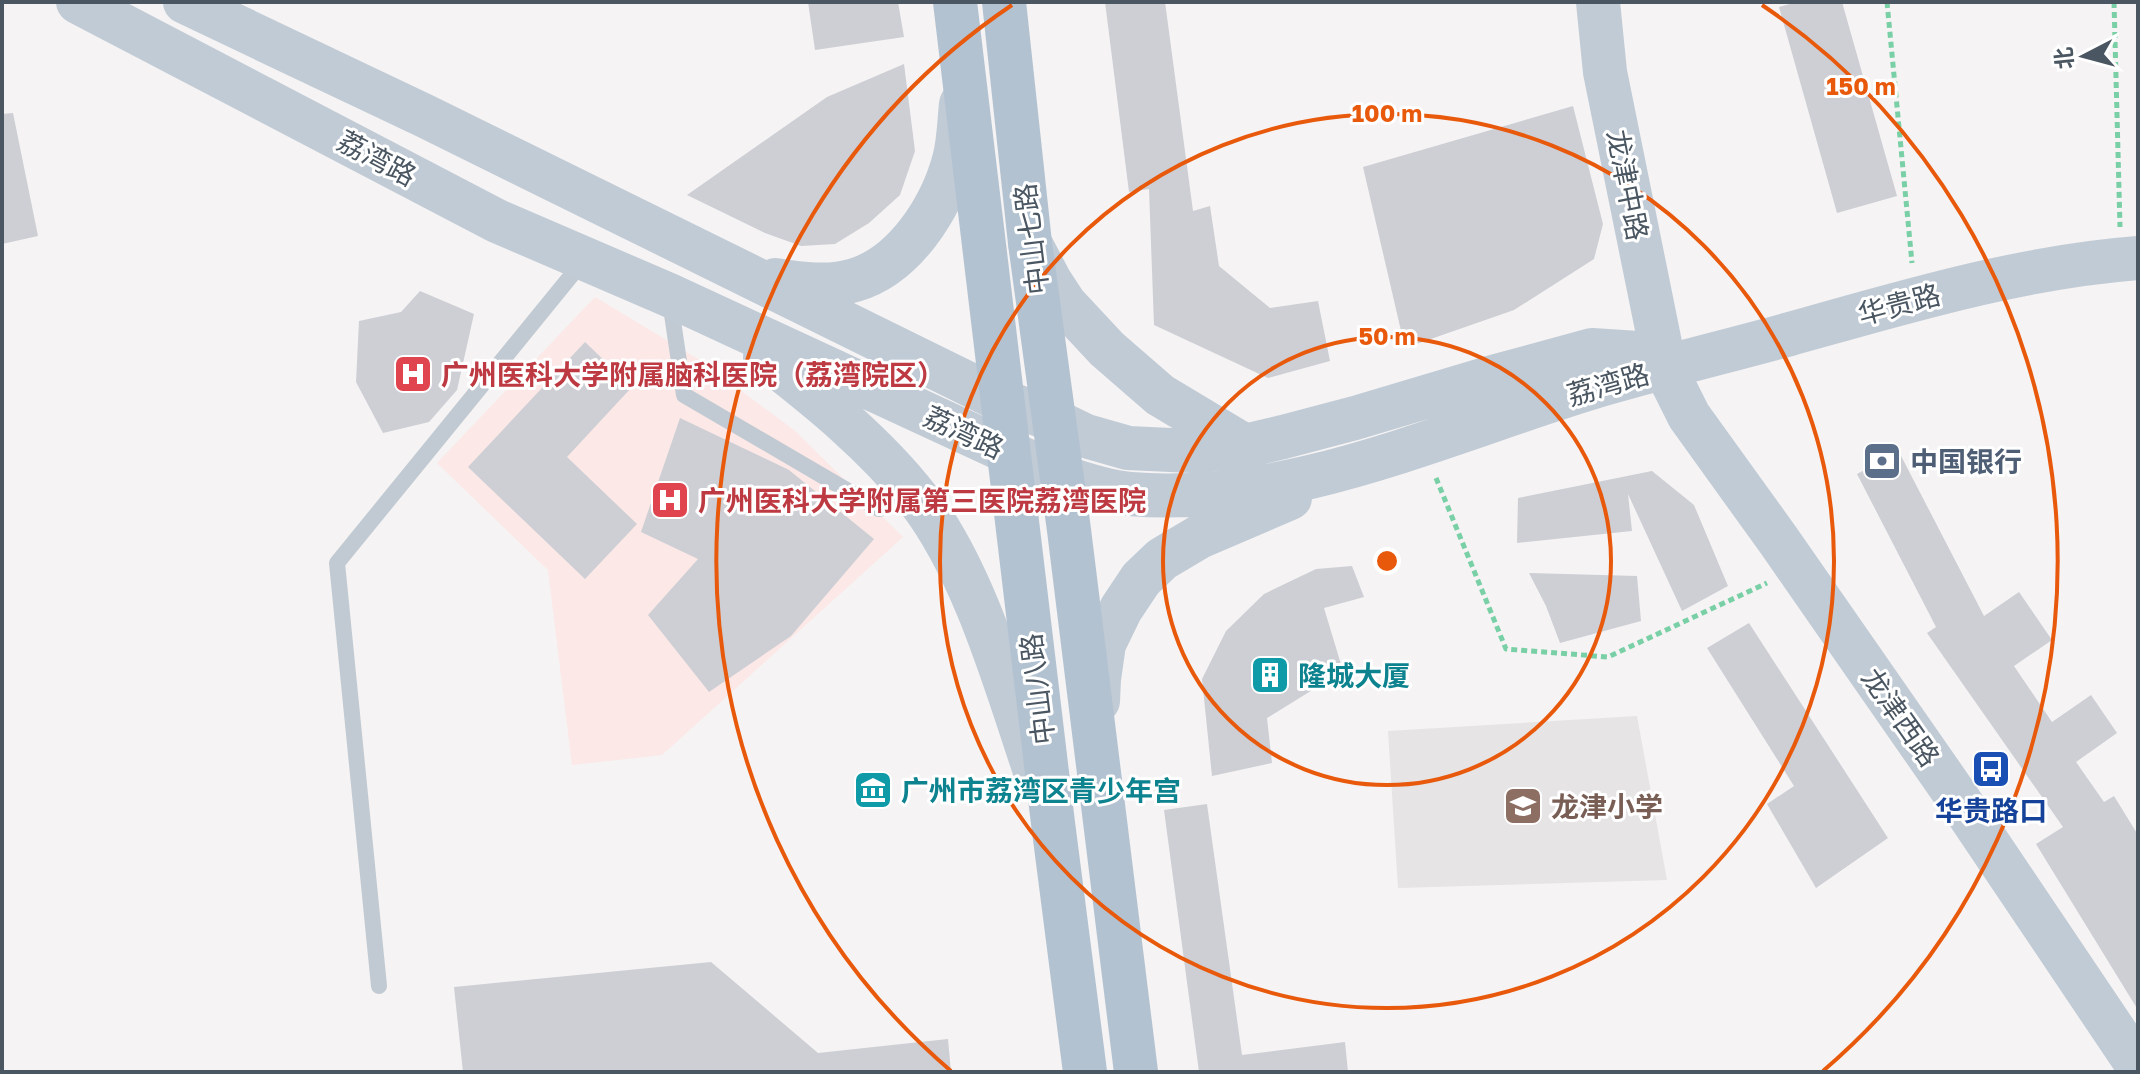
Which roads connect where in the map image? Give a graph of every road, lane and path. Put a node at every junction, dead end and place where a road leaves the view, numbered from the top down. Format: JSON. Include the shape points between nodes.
{"nodes":[{"id":1,"x":78,"y":2,"type":"edge"},
{"id":2,"x":185,"y":2,"type":"edge"},
{"id":3,"x":955,"y":2,"type":"edge"},
{"id":4,"x":1004,"y":2,"type":"edge"},
{"id":5,"x":1598,"y":2,"type":"edge"},
{"id":6,"x":1887,"y":2,"type":"edge"},
{"id":7,"x":2114,"y":2,"type":"edge"},
{"id":8,"x":964,"y":74,"type":"junction"},
{"id":9,"x":1030,"y":243,"type":"junction"},
{"id":10,"x":585,"y":259,"type":"junction"},
{"id":11,"x":2129,"y":259,"type":"edge"},
{"id":12,"x":745,"y":274,"type":"junction"},
{"id":13,"x":669,"y":295,"type":"junction"},
{"id":14,"x":1915,"y":300,"type":"junction"},
{"id":15,"x":1665,"y":368,"type":"junction"},
{"id":16,"x":1003,"y":401,"type":"junction"},
{"id":17,"x":1053,"y":420,"type":"junction"},
{"id":18,"x":1245,"y":446,"type":"junction"},
{"id":19,"x":1403,"y":450,"type":"junction"},
{"id":20,"x":1009,"y":453,"type":"junction"},
{"id":21,"x":1060,"y":476,"type":"junction"},
{"id":22,"x":918,"y":499,"type":"junction"},
{"id":23,"x":1798,"y":568,"type":"junction"},
{"id":24,"x":1100,"y":779,"type":"junction"},
{"id":25,"x":1053,"y":823,"type":"junction"},
{"id":26,"x":379,"y":986,"type":"dead end"},
{"id":27,"x":2138,"y":1066,"type":"edge"},
{"id":28,"x":1085,"y":1072,"type":"edge"},
{"id":29,"x":1136,"y":1072,"type":"edge"}],
"edges":[{"from":1,"to":10,"type":"main road","name":"荔湾路","via":[[497,221]]},
{"from":2,"to":12,"type":"main road","name":"荔湾路"},
{"from":3,"to":8,"type":"main road","name":"中山七路"},
{"from":4,"to":9,"type":"main road","name":"中山七路"},
{"from":5,"to":15,"type":"main road","name":"龙津中路","via":[[1605,72]]},
{"from":6,"to":14,"type":"path"},
{"from":7,"to":11,"type":"path"},
{"from":8,"to":12,"type":"main road","via":[[955,158],[929,217],[907,246],[879,270],[826,285]]},
{"from":8,"to":16,"type":"main road","name":"中山七路"},
{"from":9,"to":17,"type":"main road","name":"中山七路"},
{"from":9,"to":18,"type":"main road","via":[[1065,304],[1107,349],[1160,395]]},
{"from":10,"to":13,"type":"main road","name":"荔湾路"},
{"from":10,"to":26,"type":"lane","via":[[337,563]]},
{"from":11,"to":14,"type":"main road","name":"华贵路","via":[[2045,270]]},
{"from":12,"to":16,"type":"main road","name":"荔湾路"},
{"from":13,"to":20,"type":"main road","name":"荔湾路"},
{"from":13,"to":22,"type":"main road","via":[[768,359],[870,447]]},
{"from":13,"to":22,"type":"lane","via":[[684,395],[879,509]]},
{"from":14,"to":15,"type":"main road","name":"华贵路"},
{"from":15,"to":18,"type":"main road","name":"荔湾路","via":[[1638,353],[1592,350]]},
{"from":15,"to":19,"type":"main road","name":"荔湾路"},
{"from":15,"to":23,"type":"main road","name":"龙津西路","via":[[1689,416]]},
{"from":16,"to":17,"type":"main road","name":"荔湾路"},
{"from":16,"to":20,"type":"main road","name":"中山八路"},
{"from":17,"to":18,"type":"main road","name":"荔湾路","via":[[1128,448],[1192,451]]},
{"from":17,"to":21,"type":"main road","name":"中山七路"},
{"from":19,"to":21,"type":"main road","name":"荔湾路","via":[[1246,490],[1126,494]]},
{"from":19,"to":23,"type":"path","via":[[1506,649],[1608,657]]},
{"from":19,"to":24,"type":"main road","via":[[1199,537],[1141,579],[1104,644]]},
{"from":20,"to":21,"type":"main road","name":"荔湾路"},
{"from":20,"to":25,"type":"main road","name":"中山八路"},
{"from":21,"to":24,"type":"main road","name":"中山八路"},
{"from":22,"to":25,"type":"main road","via":[[974,602]]},
{"from":23,"to":27,"type":"main road","name":"龙津西路"},
{"from":24,"to":29,"type":"main road","name":"中山八路"},
{"from":25,"to":28,"type":"main road","name":"中山八路"}]}
